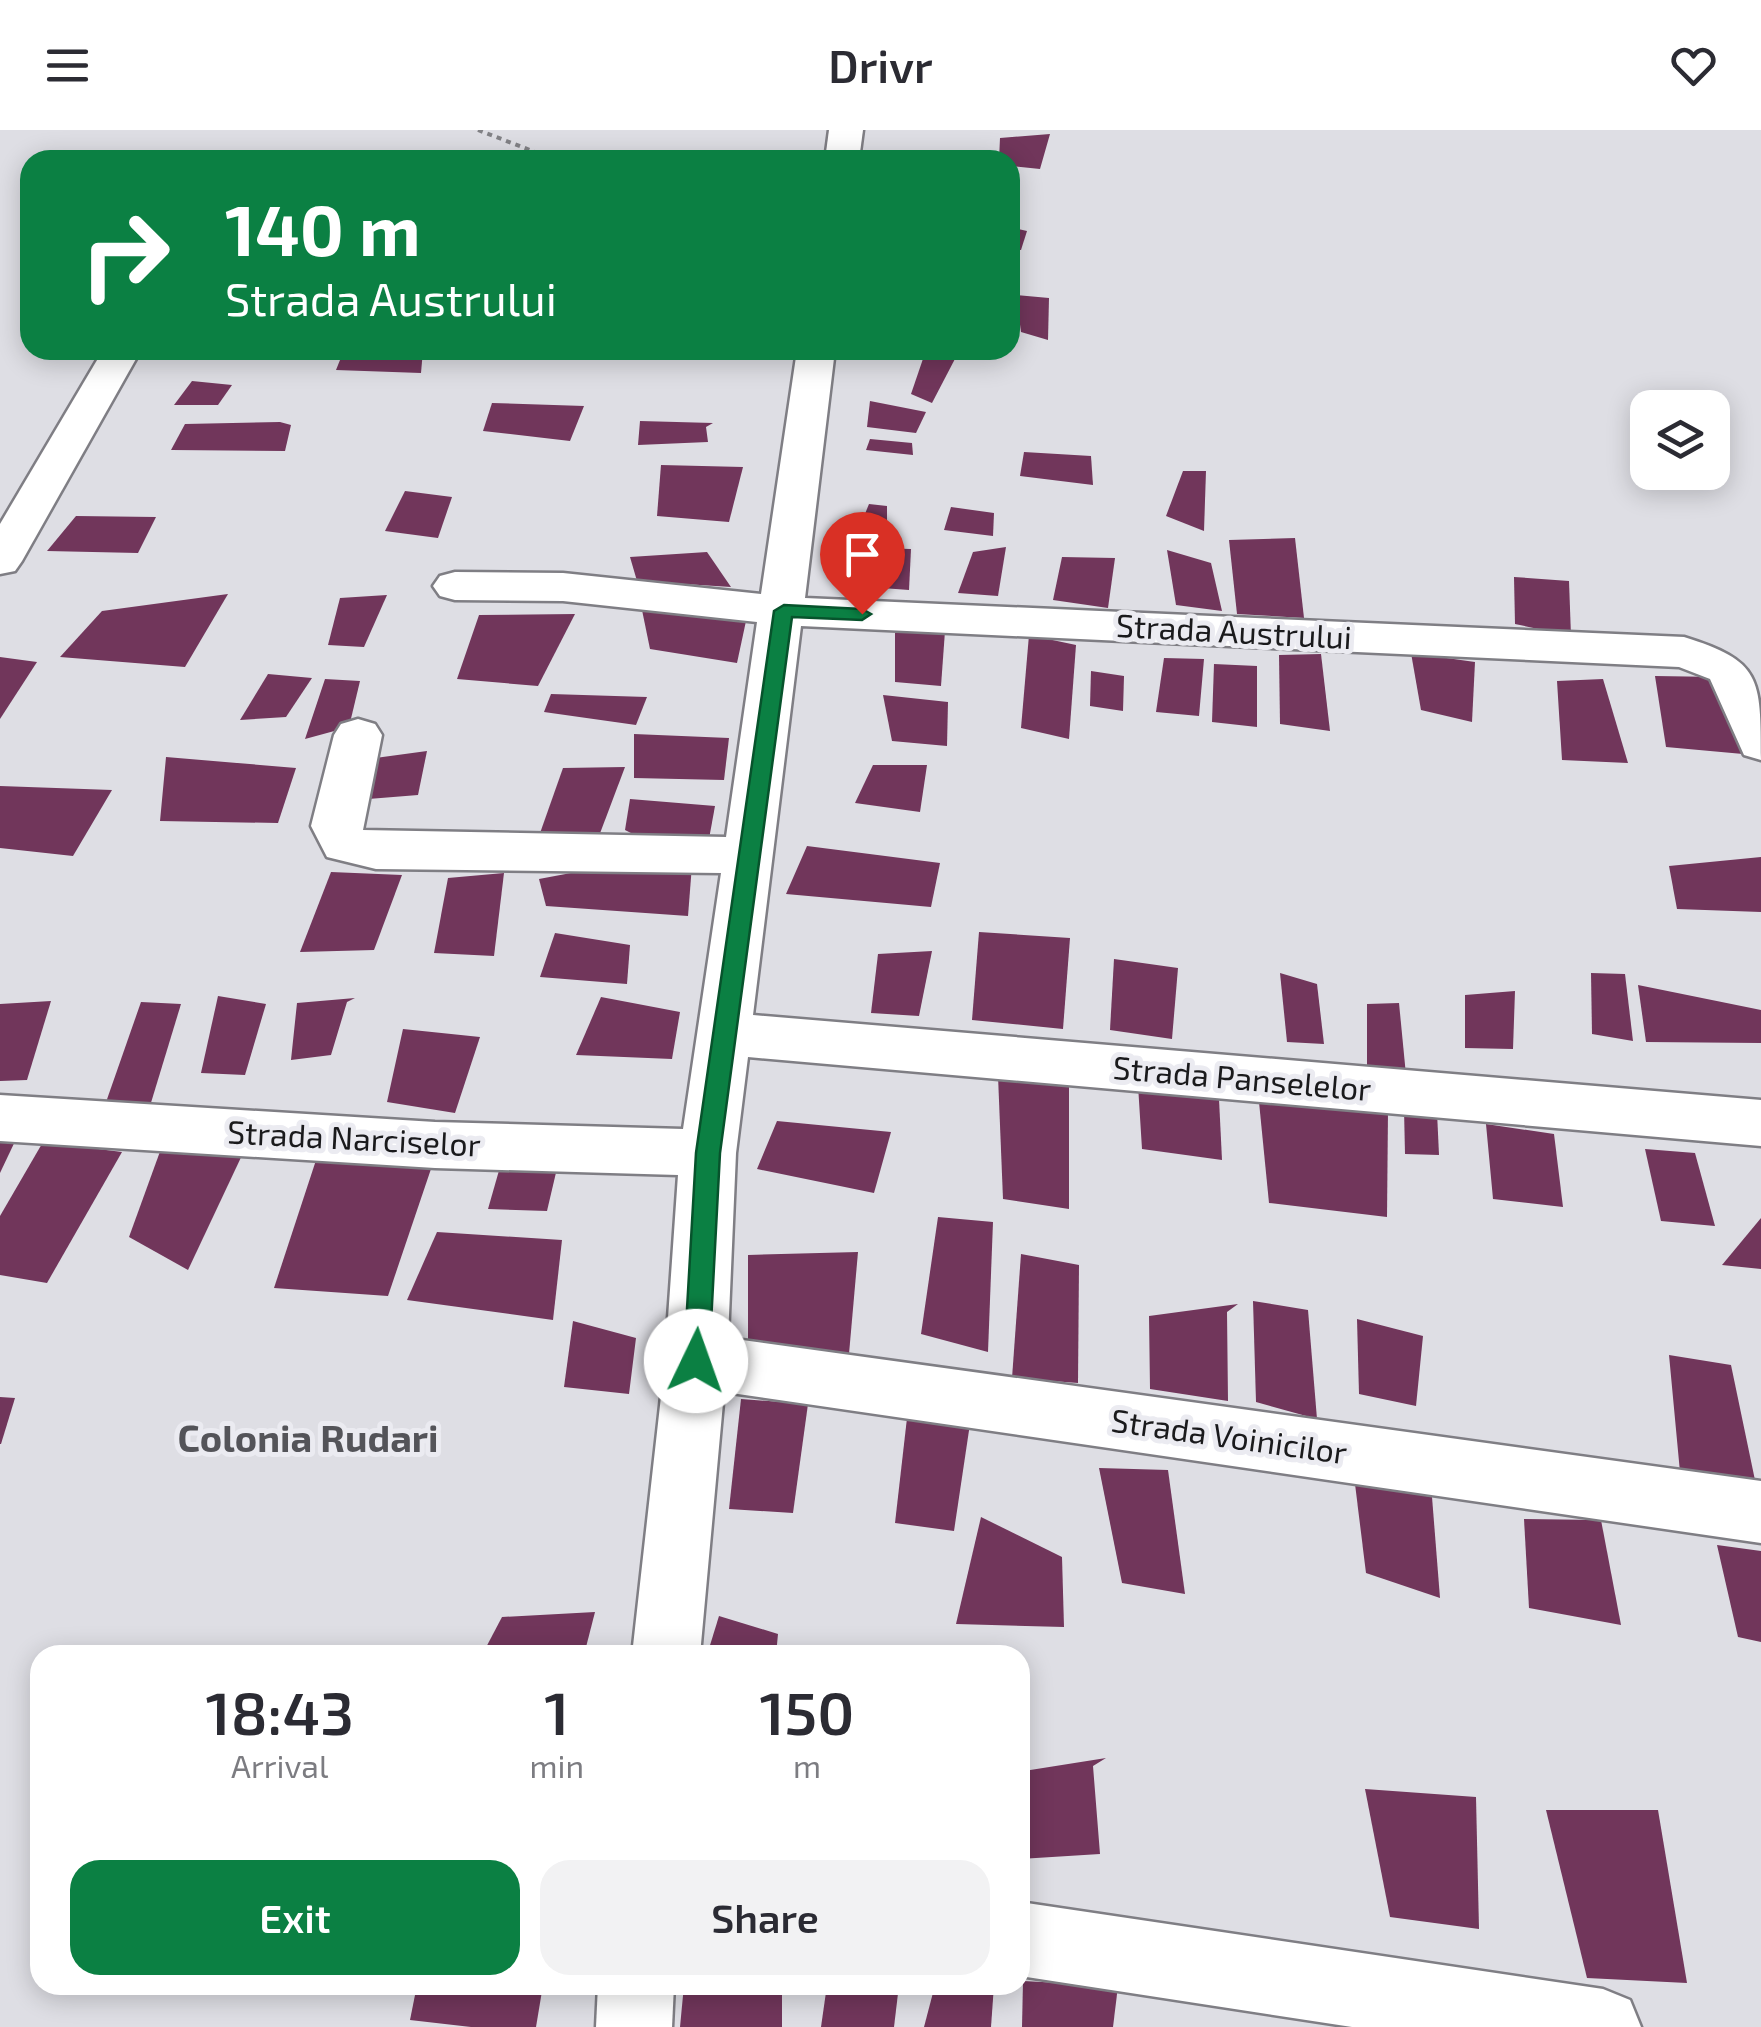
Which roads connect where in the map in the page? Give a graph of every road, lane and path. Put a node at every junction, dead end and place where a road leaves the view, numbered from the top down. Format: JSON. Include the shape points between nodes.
{"nodes":[{"id":1,"x":478,"y":130,"type":"edge"},
{"id":2,"x":530,"y":150,"type":"edge"},
{"id":3,"x":116,"y":360,"type":"edge"},
{"id":4,"x":815,"y":360,"type":"edge"},
{"id":5,"x":0,"y":561,"type":"edge"},
{"id":6,"x":454,"y":586,"type":"dead end"},
{"id":7,"x":784,"y":611,"type":"junction"},
{"id":8,"x":358,"y":735,"type":"dead end"},
{"id":9,"x":1761,"y":744,"type":"edge"},
{"id":10,"x":749,"y":856,"type":"junction"},
{"id":11,"x":723,"y":1034,"type":"junction"},
{"id":12,"x":0,"y":1118,"type":"edge"},
{"id":13,"x":1761,"y":1123,"type":"edge"},
{"id":14,"x":708,"y":1153,"type":"junction"},
{"id":15,"x":696,"y":1361,"type":"junction"},
{"id":16,"x":1761,"y":1512,"type":"edge"},
{"id":17,"x":667,"y":1645,"type":"edge"},
{"id":18,"x":1030,"y":1941,"type":"edge"},
{"id":19,"x":636,"y":1995,"type":"edge"},
{"id":20,"x":634,"y":2027,"type":"edge"},
{"id":21,"x":1603,"y":2027,"type":"edge"}],
"edges":[{"from":1,"to":2,"type":"path"},
{"from":3,"to":5,"type":"street"},
{"from":4,"to":7,"type":"street"},
{"from":6,"to":7,"type":"street","name":"Strada Austrului","via":[[562,588]]},
{"from":7,"to":9,"type":"street","name":"Strada Austrului","via":[[1684,652],[1728,669]]},
{"from":7,"to":10,"type":"street"},
{"from":8,"to":10,"type":"street","via":[[336,826],[345,844],[376,851]]},
{"from":10,"to":11,"type":"street"},
{"from":11,"to":13,"type":"street","name":"Strada Panselelor"},
{"from":11,"to":14,"type":"street"},
{"from":12,"to":14,"type":"street","name":"Strada Narciselor"},
{"from":14,"to":15,"type":"street"},
{"from":15,"to":16,"type":"street","name":"Strada Voinicilor"},
{"from":15,"to":17,"type":"street"},
{"from":18,"to":21,"type":"street"},
{"from":19,"to":20,"type":"street"}]}
